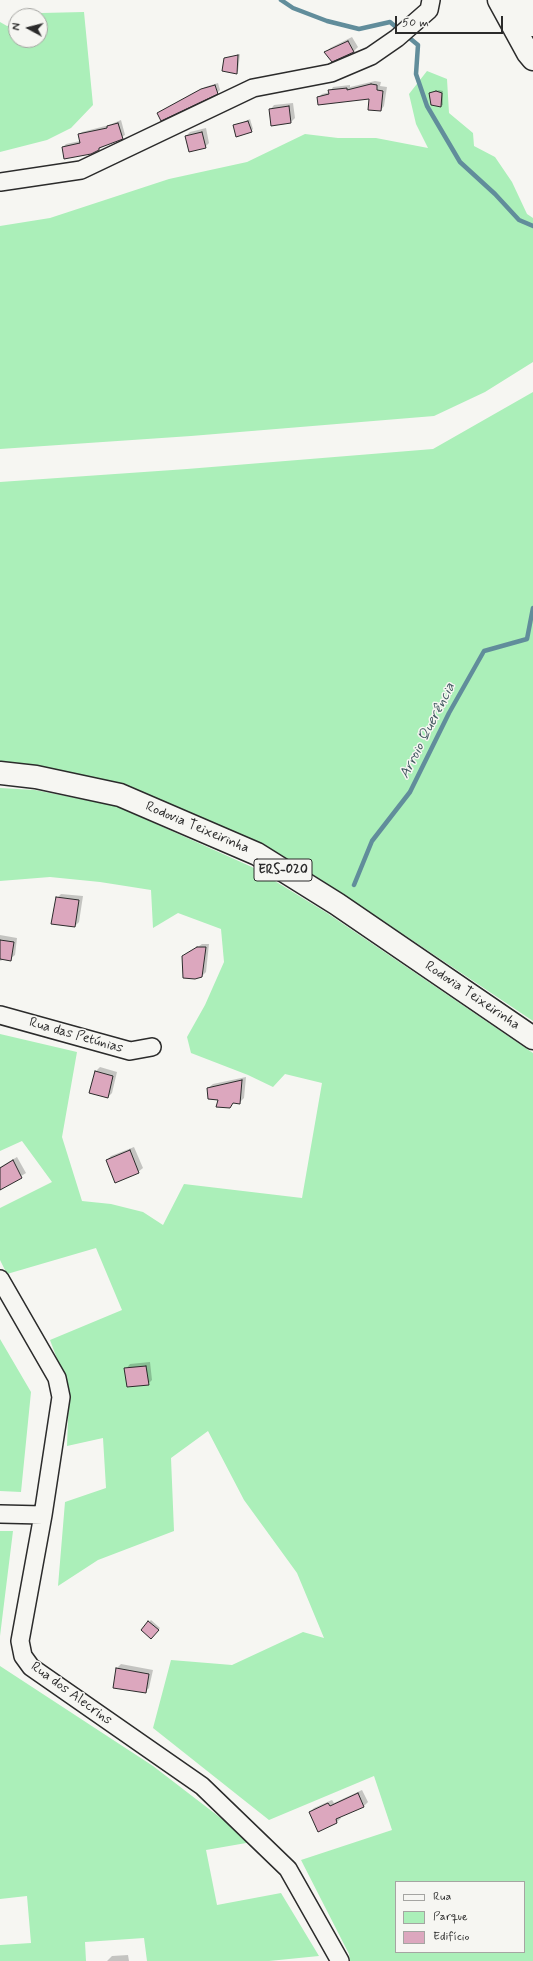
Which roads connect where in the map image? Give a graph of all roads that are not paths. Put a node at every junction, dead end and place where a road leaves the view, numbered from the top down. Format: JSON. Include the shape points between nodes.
{"nodes":[{"id":1,"x":431,"y":0,"type":"edge"},
{"id":2,"x":499,"y":0,"type":"edge"},
{"id":3,"x":521,"y":0,"type":"edge"},
{"id":4,"x":533,"y":25,"type":"edge"},
{"id":5,"x":533,"y":59,"type":"edge"},
{"id":6,"x":0,"y":182,"type":"edge"},
{"id":7,"x":0,"y":773,"type":"edge"},
{"id":8,"x":0,"y":1014,"type":"edge"},
{"id":9,"x":533,"y":1038,"type":"edge"},
{"id":10,"x":152,"y":1047,"type":"dead end"},
{"id":11,"x":0,"y":1279,"type":"edge"},
{"id":12,"x":0,"y":1514,"type":"edge"},
{"id":13,"x":43,"y":1515,"type":"junction"},
{"id":14,"x":340,"y":1961,"type":"edge"}],
"edges":[{"from":1,"to":6,"type":"street","via":[[430,10],[403,33],[371,56],[331,73],[253,88],[81,170]]},
{"from":2,"to":5,"type":"main road"},
{"from":3,"to":4,"type":"main road"},
{"from":7,"to":9,"type":"main road","name":"Rodovia Teixeirinha","number":"ERS-020","via":[[36,777],[120,795],[257,854],[337,904]]},
{"from":8,"to":10,"type":"street","name":"Rua das Petúnias","via":[[130,1051]]},
{"from":11,"to":13,"type":"street","name":"Rua dos Alecrins","via":[[56,1378],[62,1397]]},
{"from":12,"to":13,"type":"street"},
{"from":13,"to":14,"type":"street","name":"Rua dos Alecrins","via":[[20,1640],[23,1656],[31,1668],[202,1786],[288,1869]]}]}
